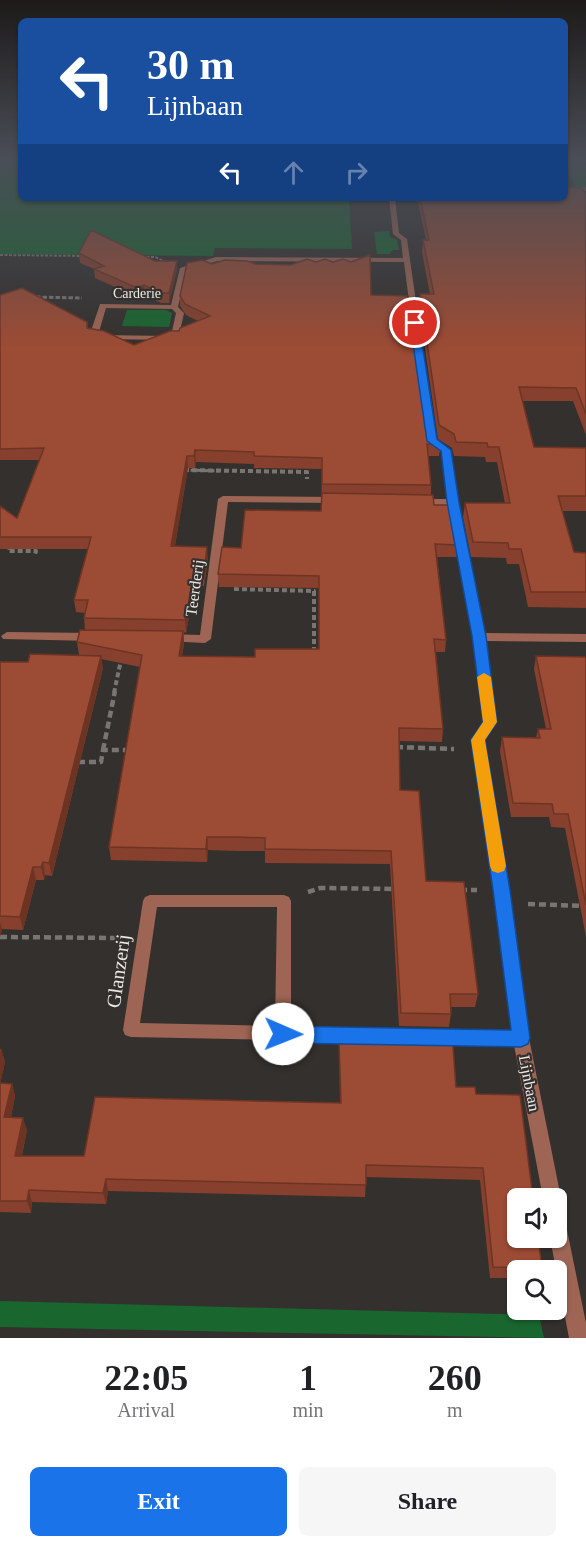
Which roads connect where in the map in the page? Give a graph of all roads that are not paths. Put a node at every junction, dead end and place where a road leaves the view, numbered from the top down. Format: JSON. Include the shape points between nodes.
{"nodes":[{"id":1,"x":395,"y":221,"type":"edge"},
{"id":2,"x":405,"y":260,"type":"junction"},
{"id":3,"x":174,"y":307,"type":"junction"},
{"id":4,"x":351,"y":501,"type":"edge"},
{"id":5,"x":408,"y":502,"type":"edge"},
{"id":6,"x":453,"y":502,"type":"junction"},
{"id":7,"x":7,"y":636,"type":"dead end"},
{"id":8,"x":479,"y":636,"type":"junction"},
{"id":9,"x":126,"y":638,"type":"edge"},
{"id":10,"x":160,"y":638,"type":"edge"},
{"id":11,"x":586,"y":638,"type":"edge"},
{"id":12,"x":283,"y":1034,"type":"junction"},
{"id":13,"x":521,"y":1038,"type":"junction"},
{"id":14,"x":550,"y":1188,"type":"edge"},
{"id":15,"x":561,"y":1248,"type":"edge"},
{"id":16,"x":579,"y":1338,"type":"edge"}],
"edges":[{"from":1,"to":2,"type":"street","via":[[396,234],[404,239]]},
{"from":2,"to":3,"type":"street","name":"Carderie","via":[[216,259],[183,270]]},
{"from":2,"to":6,"type":"street","via":[[432,441],[446,450]]},
{"from":3,"to":3,"type":"street","name":"Carderie","via":[[103,306],[93,337],[175,338],[180,314]]},
{"from":4,"to":10,"type":"street","name":"Teerderij","via":[[223,499],[205,639]]},
{"from":5,"to":6,"type":"street"},
{"from":6,"to":8,"type":"street"},
{"from":7,"to":9,"type":"street"},
{"from":8,"to":11,"type":"street"},
{"from":8,"to":13,"type":"street","name":"Lijnbaan","via":[[490,722],[478,740]]},
{"from":12,"to":12,"type":"street","name":"Glanzerij","via":[[131,1030],[150,901],[284,901]]},
{"from":12,"to":13,"type":"street","name":"Glanzerij"},
{"from":13,"to":14,"type":"street","name":"Lijnbaan"},
{"from":15,"to":16,"type":"street"}]}
